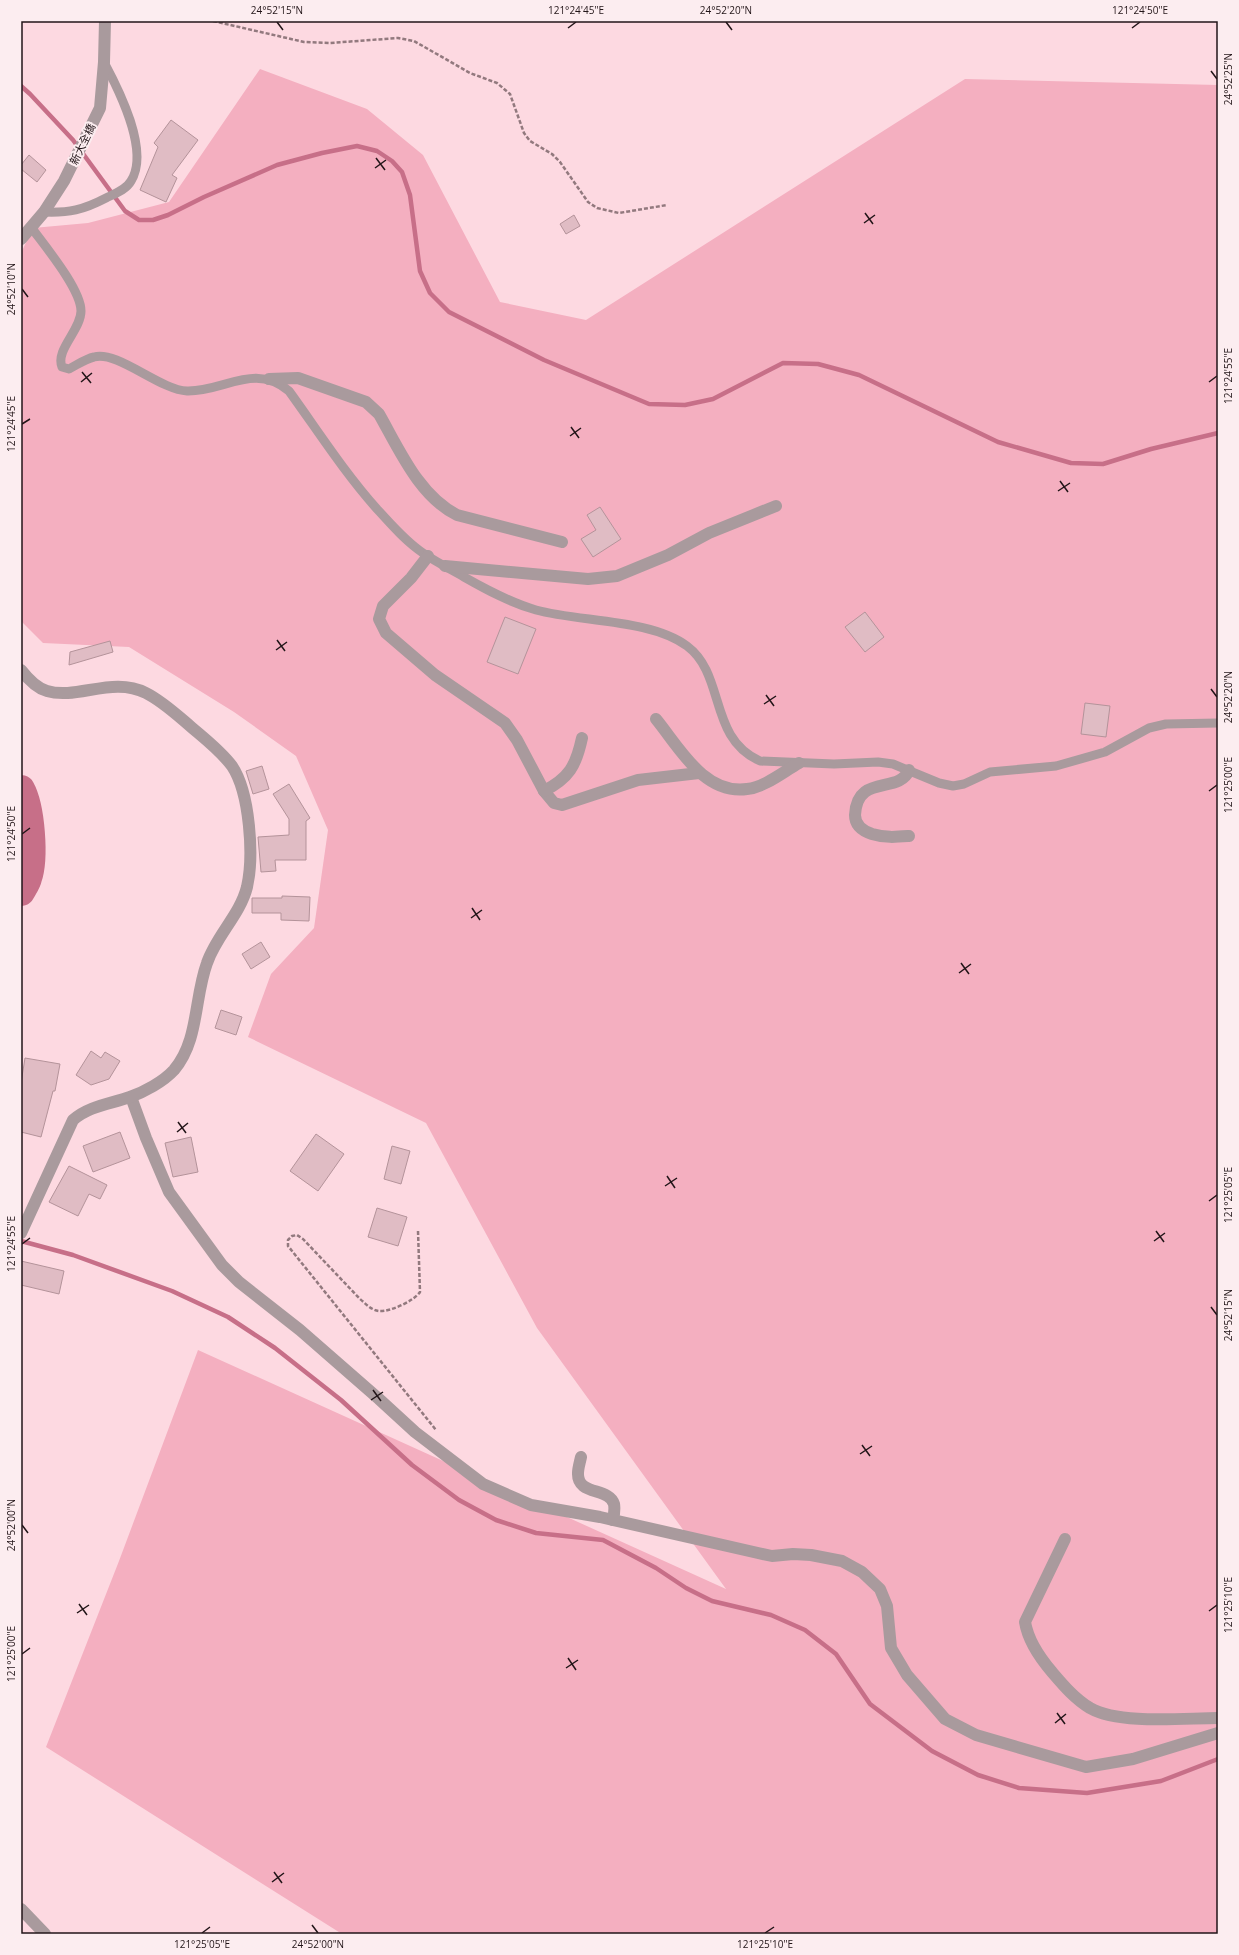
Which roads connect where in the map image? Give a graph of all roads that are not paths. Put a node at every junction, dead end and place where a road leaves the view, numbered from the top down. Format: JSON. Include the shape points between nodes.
{"nodes":[{"id":1,"x":105,"y":21,"type":"edge"},
{"id":2,"x":104,"y":62,"type":"junction"},
{"id":3,"x":44,"y":212,"type":"junction"},
{"id":4,"x":31,"y":227,"type":"junction"},
{"id":5,"x":21,"y":239,"type":"edge"},
{"id":6,"x":269,"y":379,"type":"junction"},
{"id":7,"x":776,"y":506,"type":"dead end"},
{"id":8,"x":562,"y":542,"type":"dead end"},
{"id":9,"x":428,"y":556,"type":"junction"},
{"id":10,"x":445,"y":566,"type":"junction"},
{"id":11,"x":21,"y":670,"type":"edge"},
{"id":12,"x":656,"y":719,"type":"dead end"},
{"id":13,"x":1218,"y":723,"type":"edge"},
{"id":14,"x":582,"y":738,"type":"dead end"},
{"id":15,"x":799,"y":763,"type":"junction"},
{"id":16,"x":909,"y":770,"type":"junction"},
{"id":17,"x":699,"y":772,"type":"junction"},
{"id":18,"x":544,"y":791,"type":"junction"},
{"id":19,"x":909,"y":836,"type":"dead end"},
{"id":20,"x":131,"y":1097,"type":"junction"},
{"id":21,"x":24,"y":1217,"type":"edge"},
{"id":22,"x":21,"y":1232,"type":"edge"},
{"id":23,"x":581,"y":1457,"type":"dead end"},
{"id":24,"x":613,"y":1520,"type":"junction"},
{"id":25,"x":1065,"y":1539,"type":"dead end"},
{"id":26,"x":1218,"y":1718,"type":"edge"},
{"id":27,"x":1218,"y":1733,"type":"edge"},
{"id":28,"x":21,"y":1909,"type":"edge"},
{"id":29,"x":45,"y":1934,"type":"edge"}],
"edges":[{"from":1,"to":2,"type":"street"},
{"from":2,"to":3,"type":"street","name":"新大全橋","via":[[100,108],[64,181]]},
{"from":2,"to":3,"type":"lane","via":[[121,93],[132,123],[136,169],[130,182],[121,191],[91,206],[65,213]]},
{"from":3,"to":4,"type":"street","name":"新大全橋"},
{"from":4,"to":5,"type":"street","name":"新大全橋"},
{"from":4,"to":6,"type":"lane","via":[[65,273],[78,297],[81,310],[77,328],[62,354],[62,367],[69,369],[101,356],[114,359],[174,388],[186,391],[239,380]]},
{"from":6,"to":8,"type":"street","via":[[298,378],[366,402],[373,407],[419,480],[446,509]]},
{"from":6,"to":9,"type":"lane","via":[[289,391],[350,479],[390,524]]},
{"from":7,"to":10,"type":"street","via":[[709,533],[668,555],[617,576],[588,579]]},
{"from":9,"to":10,"type":"lane"},
{"from":9,"to":18,"type":"street","via":[[411,578],[383,606],[379,619],[381,626],[434,675],[505,723]]},
{"from":10,"to":15,"type":"lane","via":[[491,592],[536,610],[654,631],[676,639],[697,655],[708,672],[724,722],[739,748],[760,761]]},
{"from":11,"to":20,"type":"street","via":[[35,686],[47,692],[64,693],[127,687],[144,692],[167,706],[212,745],[232,766],[242,786],[248,818],[249,868],[246,888],[240,904],[206,963],[191,1036],[183,1057],[173,1071],[156,1084]]},
{"from":12,"to":17,"type":"street"},
{"from":13,"to":16,"type":"lane","via":[[1166,724],[1149,728],[1105,752],[1056,766],[990,772],[954,786],[939,783]]},
{"from":14,"to":18,"type":"street","via":[[579,755],[568,776]]},
{"from":15,"to":16,"type":"lane","via":[[878,762]]},
{"from":15,"to":17,"type":"street","via":[[747,789],[721,785]]},
{"from":16,"to":19,"type":"street","via":[[907,777],[872,788],[861,795],[856,802],[855,818],[864,831],[884,838]]},
{"from":17,"to":18,"type":"street","via":[[638,780],[562,805],[554,804]]},
{"from":20,"to":21,"type":"street","via":[[90,1109],[73,1120]]},
{"from":20,"to":24,"type":"street","via":[[169,1192],[222,1265],[239,1282],[300,1330],[415,1432],[484,1484],[531,1505]]},
{"from":21,"to":22,"type":"street"},
{"from":23,"to":24,"type":"street","via":[[579,1480],[589,1490],[611,1498],[614,1504]]},
{"from":24,"to":27,"type":"street","via":[[772,1556],[819,1556],[842,1561],[862,1572],[880,1589],[887,1606],[891,1648],[906,1675],[945,1719],[976,1736],[1086,1766],[1133,1759]]},
{"from":25,"to":26,"type":"street","via":[[1025,1622],[1034,1645],[1049,1669],[1069,1693],[1091,1708],[1111,1716]]},
{"from":28,"to":29,"type":"street"}]}
